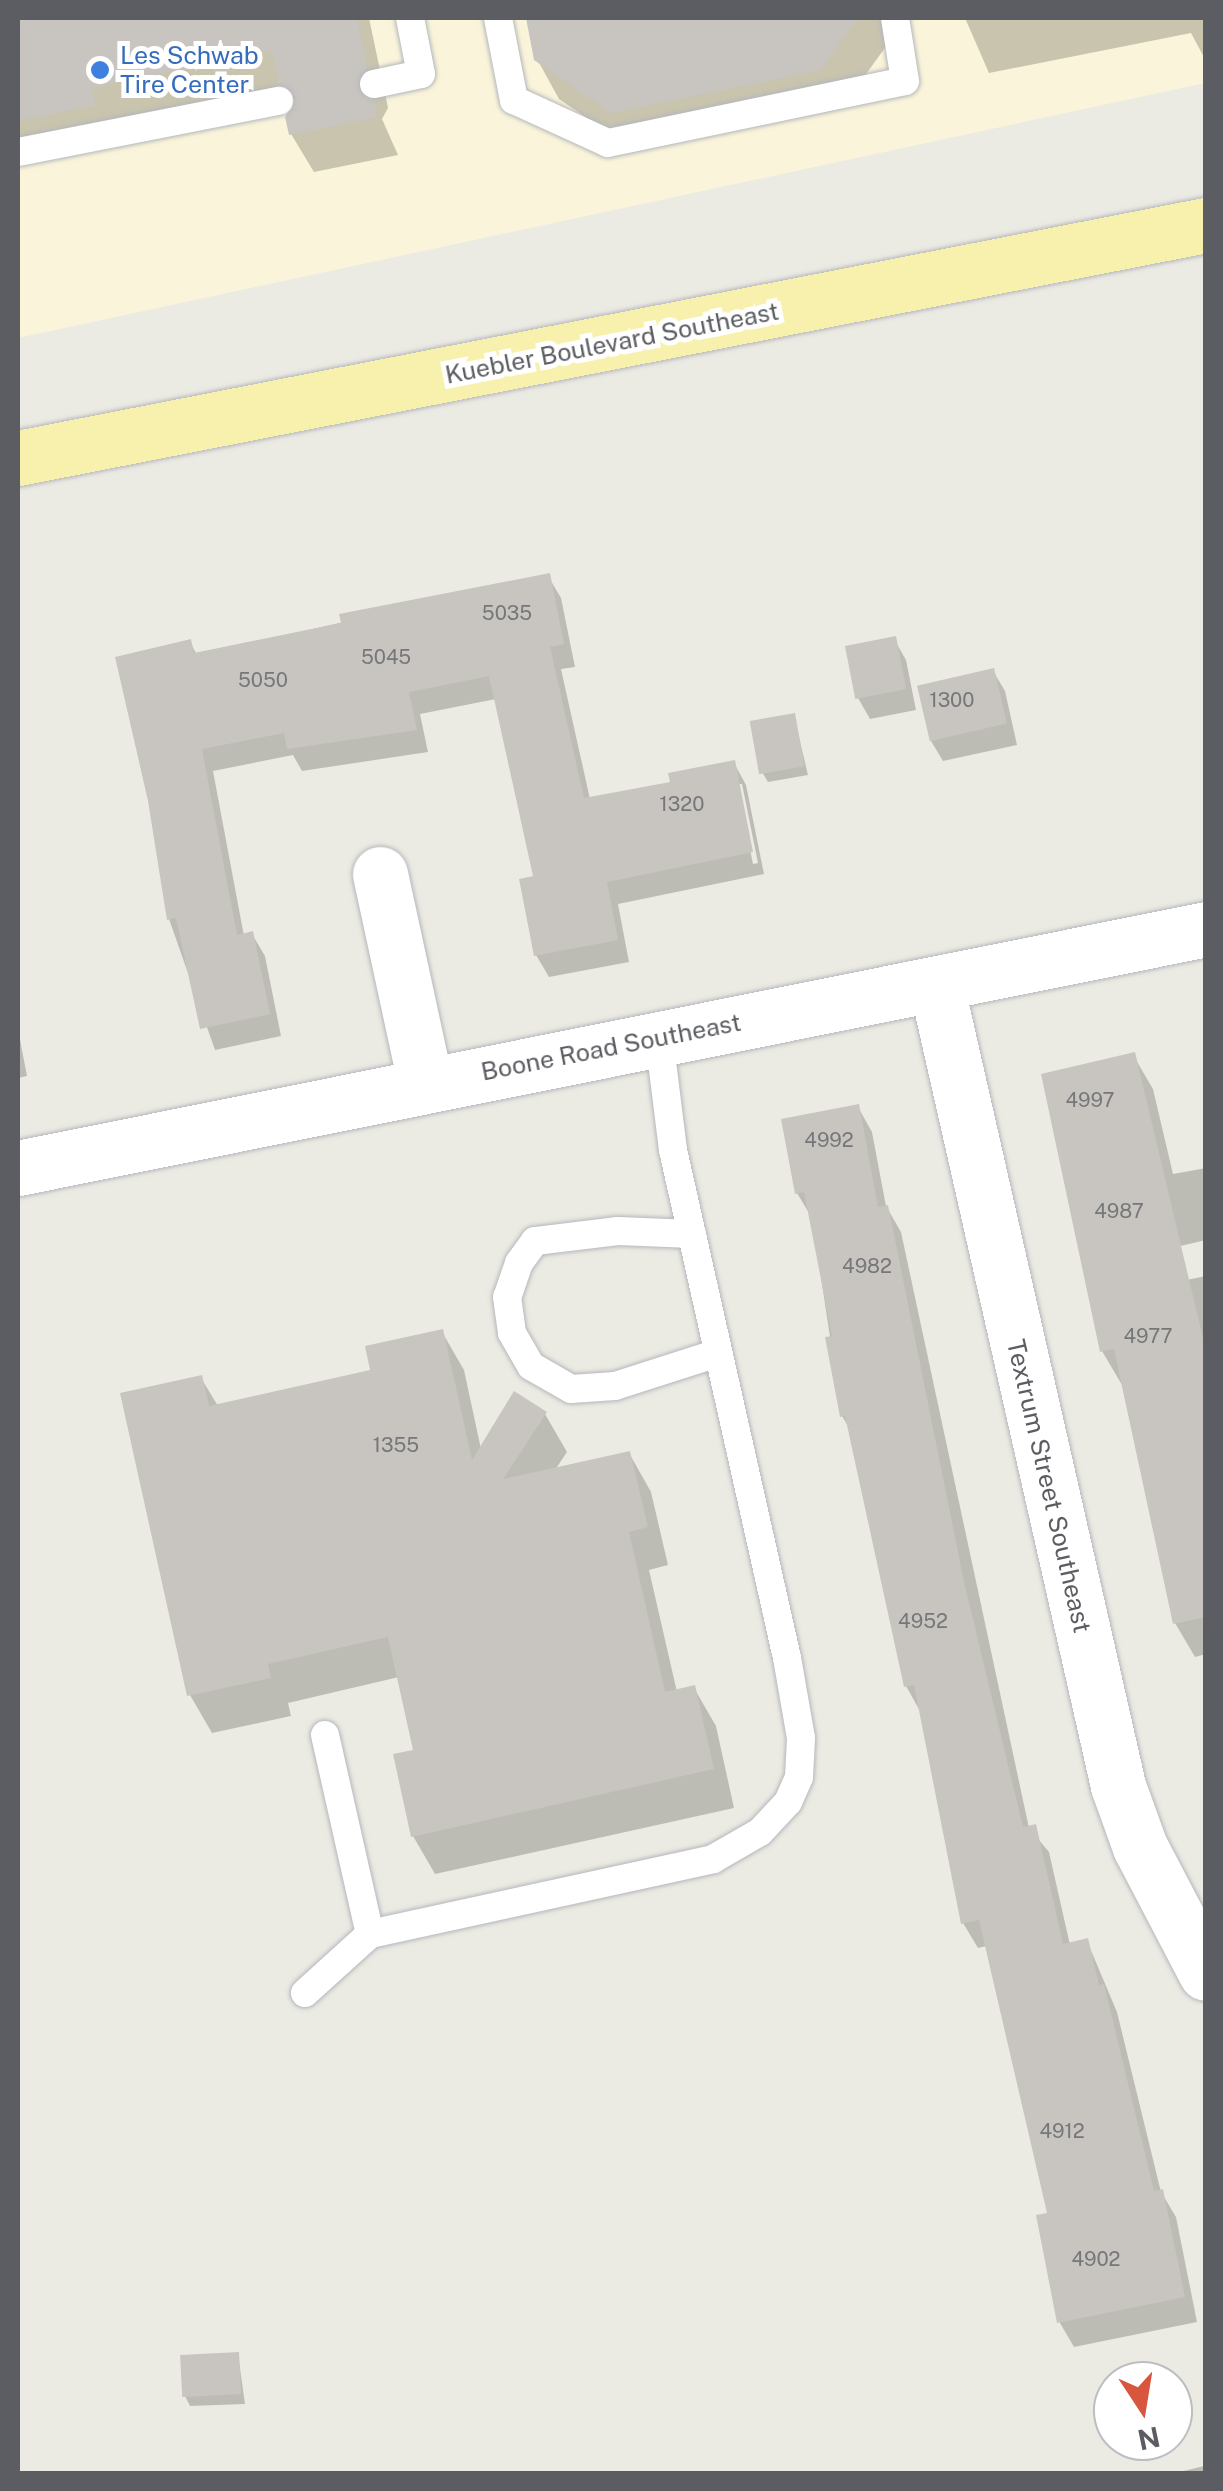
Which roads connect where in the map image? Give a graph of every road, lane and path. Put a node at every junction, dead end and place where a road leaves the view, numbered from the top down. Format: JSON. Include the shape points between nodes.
{"nodes":[{"id":1,"x":410,"y":18,"type":"edge"},
{"id":2,"x":498,"y":18,"type":"edge"},
{"id":3,"x":895,"y":18,"type":"edge"},
{"id":4,"x":374,"y":84,"type":"dead end"},
{"id":5,"x":279,"y":101,"type":"dead end"},
{"id":6,"x":18,"y":152,"type":"edge"},
{"id":7,"x":1206,"y":225,"type":"edge"},
{"id":8,"x":18,"y":458,"type":"edge"},
{"id":9,"x":380,"y":874,"type":"dead end"},
{"id":10,"x":1206,"y":930,"type":"edge"},
{"id":11,"x":936,"y":984,"type":"junction"},
{"id":12,"x":659,"y":1038,"type":"junction"},
{"id":13,"x":425,"y":1083,"type":"junction"},
{"id":14,"x":18,"y":1168,"type":"edge"},
{"id":15,"x":692,"y":1234,"type":"junction"},
{"id":16,"x":718,"y":1353,"type":"junction"},
{"id":17,"x":326,"y":1735,"type":"dead end"},
{"id":18,"x":370,"y":1934,"type":"junction"},
{"id":19,"x":1206,"y":1973,"type":"edge"},
{"id":20,"x":305,"y":1993,"type":"dead end"}],
"edges":[{"from":1,"to":4,"type":"lane","via":[[421,74]]},
{"from":2,"to":3,"type":"lane","via":[[514,100],[608,143],[905,82]]},
{"from":5,"to":6,"type":"lane"},
{"from":7,"to":8,"type":"main road","name":"Kuebler Boulevard Southeast"},
{"from":9,"to":13,"type":"street"},
{"from":10,"to":11,"type":"street","name":"Boone Road Southeast"},
{"from":11,"to":12,"type":"street","name":"Boone Road Southeast"},
{"from":11,"to":19,"type":"street","name":"Textrum Street Southeast","via":[[1118,1786],[1140,1847]]},
{"from":12,"to":13,"type":"street","name":"Boone Road Southeast"},
{"from":12,"to":15,"type":"lane"},
{"from":13,"to":14,"type":"street","name":"Boone Road Southeast"},
{"from":15,"to":16,"type":"lane"},
{"from":15,"to":16,"type":"lane","via":[[618,1231],[535,1241],[518,1263],[507,1297],[512,1333],[531,1366],[570,1389],[616,1386]]},
{"from":16,"to":18,"type":"lane","via":[[801,1738],[799,1777],[788,1802],[760,1832],[713,1858]]},
{"from":17,"to":18,"type":"lane"},
{"from":18,"to":20,"type":"lane"}]}
